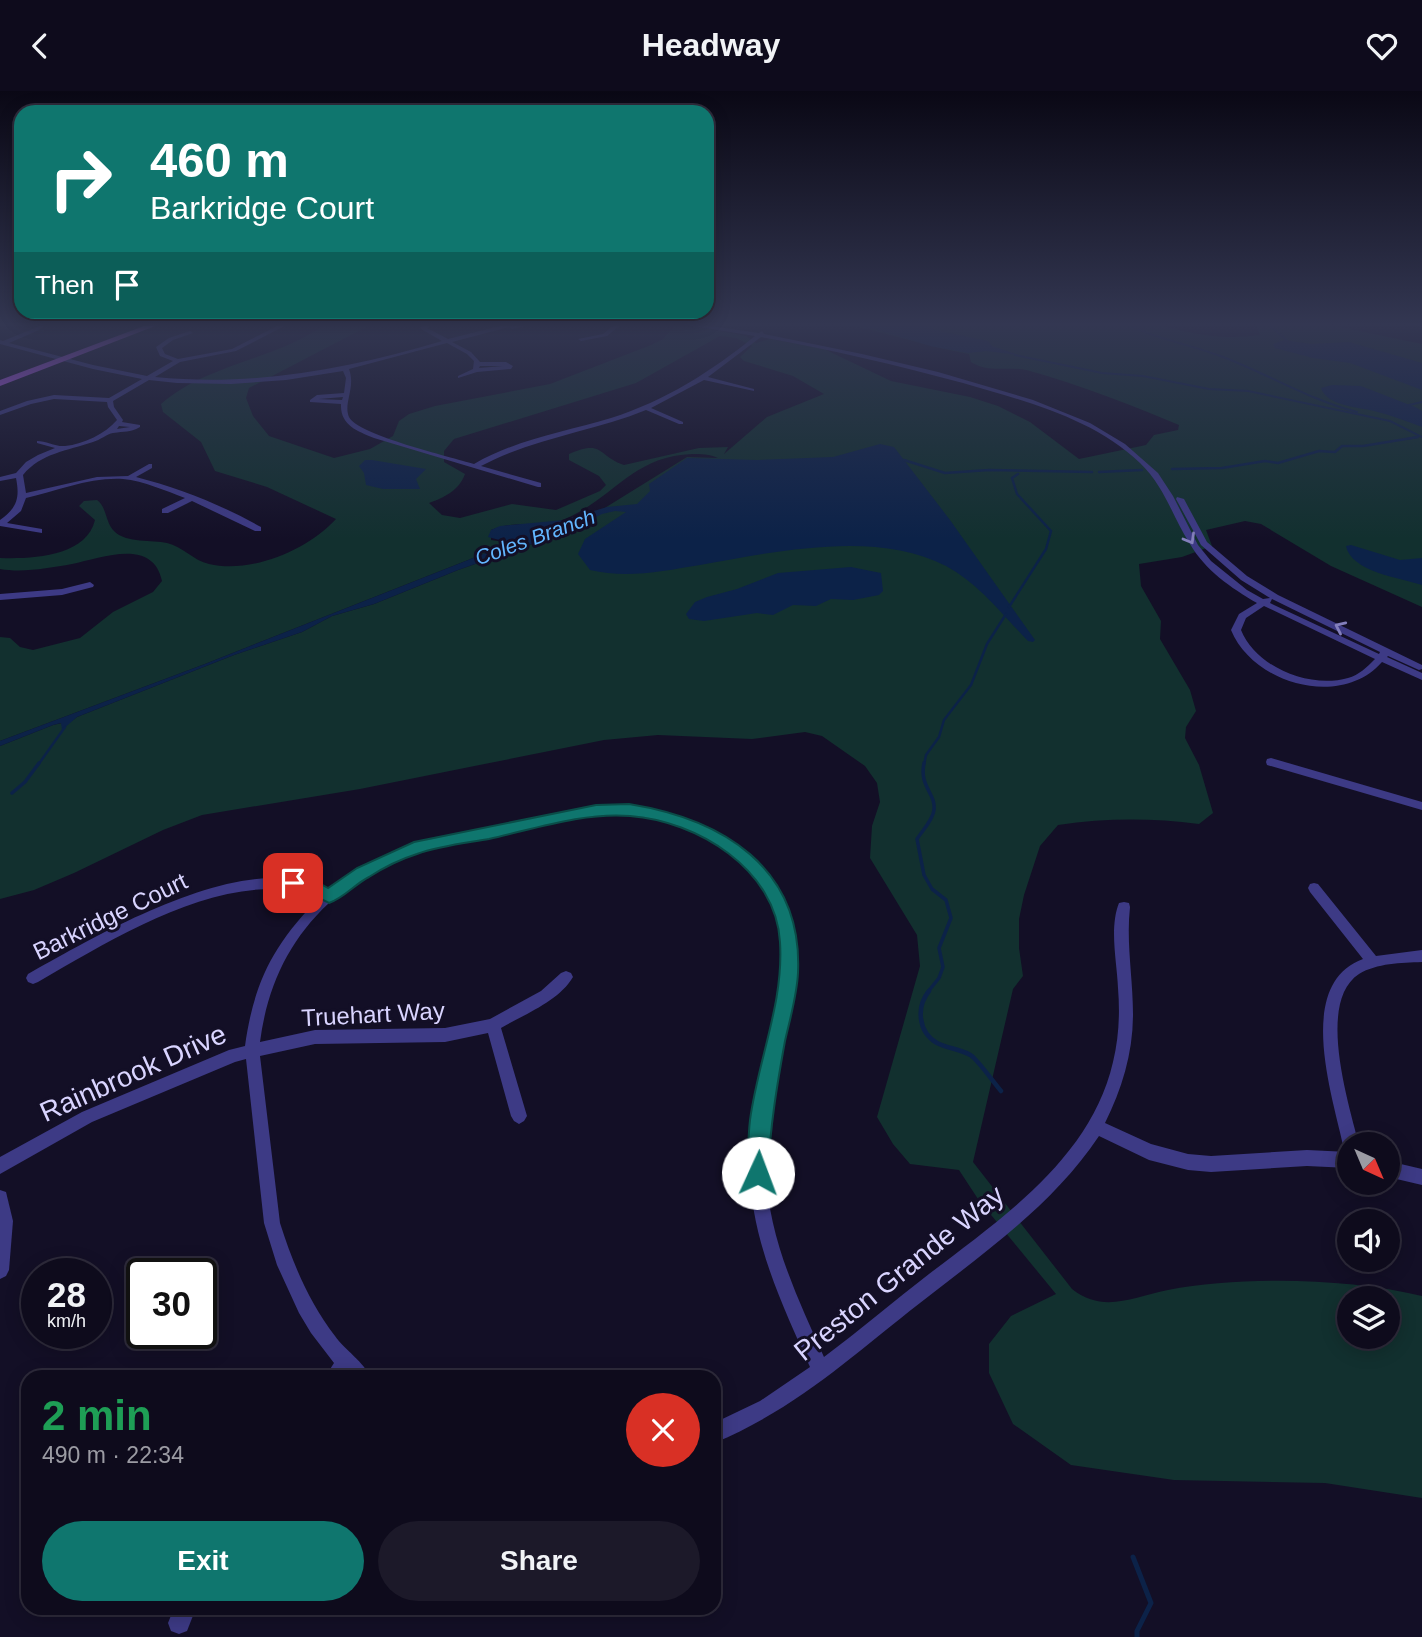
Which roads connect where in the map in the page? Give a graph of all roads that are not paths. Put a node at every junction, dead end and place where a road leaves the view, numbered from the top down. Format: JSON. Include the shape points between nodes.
{"nodes":[{"id":1,"x":118,"y":395,"type":"edge"},
{"id":2,"x":346,"y":395,"type":"edge"},
{"id":3,"x":672,"y":395,"type":"edge"},
{"id":4,"x":1010,"y":395,"type":"edge"},
{"id":5,"x":1022,"y":395,"type":"edge"},
{"id":6,"x":110,"y":400,"type":"junction"},
{"id":7,"x":647,"y":408,"type":"junction"},
{"id":8,"x":0,"y":412,"type":"edge"},
{"id":9,"x":681,"y":423,"type":"dead end"},
{"id":10,"x":119,"y":424,"type":"junction"},
{"id":11,"x":111,"y":431,"type":"junction"},
{"id":12,"x":39,"y":442,"type":"dead end"},
{"id":13,"x":62,"y":448,"type":"junction"},
{"id":14,"x":477,"y":465,"type":"junction"},
{"id":15,"x":149,"y":466,"type":"dead end"},
{"id":16,"x":19,"y":475,"type":"junction"},
{"id":17,"x":129,"y":478,"type":"junction"},
{"id":18,"x":0,"y":479,"type":"edge"},
{"id":19,"x":538,"y":485,"type":"dead end"},
{"id":20,"x":24,"y":496,"type":"junction"},
{"id":21,"x":190,"y":499,"type":"junction"},
{"id":22,"x":165,"y":511,"type":"dead end"},
{"id":23,"x":0,"y":524,"type":"edge"},
{"id":24,"x":258,"y":529,"type":"dead end"},
{"id":25,"x":40,"y":531,"type":"dead end"},
{"id":26,"x":90,"y":585,"type":"dead end"},
{"id":27,"x":0,"y":597,"type":"edge"},
{"id":28,"x":1275,"y":597,"type":"junction"},
{"id":29,"x":1263,"y":602,"type":"junction"},
{"id":30,"x":1384,"y":654,"type":"junction"},
{"id":31,"x":1422,"y":669,"type":"edge"},
{"id":32,"x":1422,"y":677,"type":"edge"},
{"id":33,"x":1271,"y":762,"type":"dead end"},
{"id":34,"x":1422,"y":806,"type":"edge"},
{"id":35,"x":1314,"y":888,"type":"dead end"},
{"id":36,"x":329,"y":896,"type":"junction"},
{"id":37,"x":1124,"y":907,"type":"dead end"},
{"id":38,"x":1422,"y":955,"type":"edge"},
{"id":39,"x":1373,"y":962,"type":"junction"},
{"id":40,"x":566,"y":977,"type":"dead end"},
{"id":41,"x":33,"y":978,"type":"dead end"},
{"id":42,"x":493,"y":1025,"type":"junction"},
{"id":43,"x":252,"y":1049,"type":"junction"},
{"id":44,"x":519,"y":1116,"type":"dead end"},
{"id":45,"x":1097,"y":1127,"type":"junction"},
{"id":46,"x":1348,"y":1132,"type":"edge"},
{"id":47,"x":1337,"y":1159,"type":"edge"},
{"id":48,"x":0,"y":1166,"type":"edge"},
{"id":49,"x":1400,"y":1172,"type":"edge"},
{"id":50,"x":1422,"y":1177,"type":"edge"},
{"id":51,"x":0,"y":1198,"type":"edge"},
{"id":52,"x":0,"y":1270,"type":"edge"},
{"id":53,"x":339,"y":1370,"type":"edge"},
{"id":54,"x":821,"y":1370,"type":"junction"},
{"id":55,"x":721,"y":1430,"type":"edge"}],
"edges":[{"from":1,"to":6,"type":"street"},
{"from":2,"to":14,"type":"street","via":[[346,419],[367,434]]},
{"from":3,"to":7,"type":"street"},
{"from":4,"to":29,"type":"street","one_way":true,"via":[[1097,429],[1130,451],[1164,487],[1209,565]]},
{"from":5,"to":28,"type":"street","via":[[1104,428],[1137,449],[1176,491],[1212,552]]},
{"from":6,"to":8,"type":"street","via":[[54,397]]},
{"from":6,"to":10,"type":"street"},
{"from":7,"to":9,"type":"street"},
{"from":7,"to":14,"type":"street","via":[[510,447]]},
{"from":10,"to":11,"type":"street"},
{"from":10,"to":11,"type":"street","via":[[138,426]]},
{"from":11,"to":13,"type":"street"},
{"from":12,"to":13,"type":"street"},
{"from":13,"to":16,"type":"street","via":[[36,459]]},
{"from":14,"to":19,"type":"street"},
{"from":15,"to":17,"type":"street"},
{"from":16,"to":18,"type":"street"},
{"from":16,"to":20,"type":"street"},
{"from":17,"to":20,"type":"street","via":[[97,479]]},
{"from":17,"to":21,"type":"street"},
{"from":20,"to":23,"type":"street","via":[[18,509]]},
{"from":21,"to":22,"type":"street"},
{"from":21,"to":24,"type":"street"},
{"from":23,"to":25,"type":"street"},
{"from":26,"to":27,"type":"street"},
{"from":28,"to":29,"type":"street"},
{"from":30,"to":28,"type":"street","one_way":true},
{"from":29,"to":30,"type":"street"},
{"from":29,"to":30,"type":"street","via":[[1242,616],[1236,631],[1242,647],[1287,676],[1345,683],[1360,677]]},
{"from":30,"to":31,"type":"street"},
{"from":30,"to":32,"type":"street"},
{"from":33,"to":34,"type":"street"},
{"from":35,"to":39,"type":"street"},
{"from":36,"to":41,"type":"street","name":"Barkridge Court","via":[[303,884],[272,883],[197,897]]},
{"from":36,"to":43,"type":"street","via":[[304,921],[271,969],[253,1020]]},
{"from":36,"to":54,"type":"street","via":[[362,872],[414,848],[596,811],[629,810],[677,819],[707,831],[749,861],[781,912],[790,957],[761,1119],[760,1200],[771,1250]]},
{"from":37,"to":45,"type":"street","name":"Preston Grande Way","via":[[1125,1039],[1117,1077]]},
{"from":38,"to":39,"type":"street"},
{"from":39,"to":46,"type":"street","via":[[1345,977],[1331,1016]]},
{"from":40,"to":42,"type":"street","name":"Truehart Way","via":[[546,995]]},
{"from":42,"to":43,"type":"street","name":"Truehart Way","via":[[445,1035],[315,1037]]},
{"from":42,"to":44,"type":"street"},
{"from":43,"to":48,"type":"street","name":"Rainbrook Drive","via":[[87,1117]]},
{"from":43,"to":53,"type":"street","via":[[266,1187],[278,1247],[299,1299]]},
{"from":45,"to":47,"type":"street","via":[[1149,1152],[1188,1162]]},
{"from":45,"to":54,"type":"street","name":"Preston Grande Way","via":[[1058,1175],[1006,1223]]},
{"from":49,"to":50,"type":"street"},
{"from":51,"to":52,"type":"street","via":[[5,1221]]},
{"from":54,"to":55,"type":"street","name":"Preston Grande Way","via":[[763,1410]]}]}
